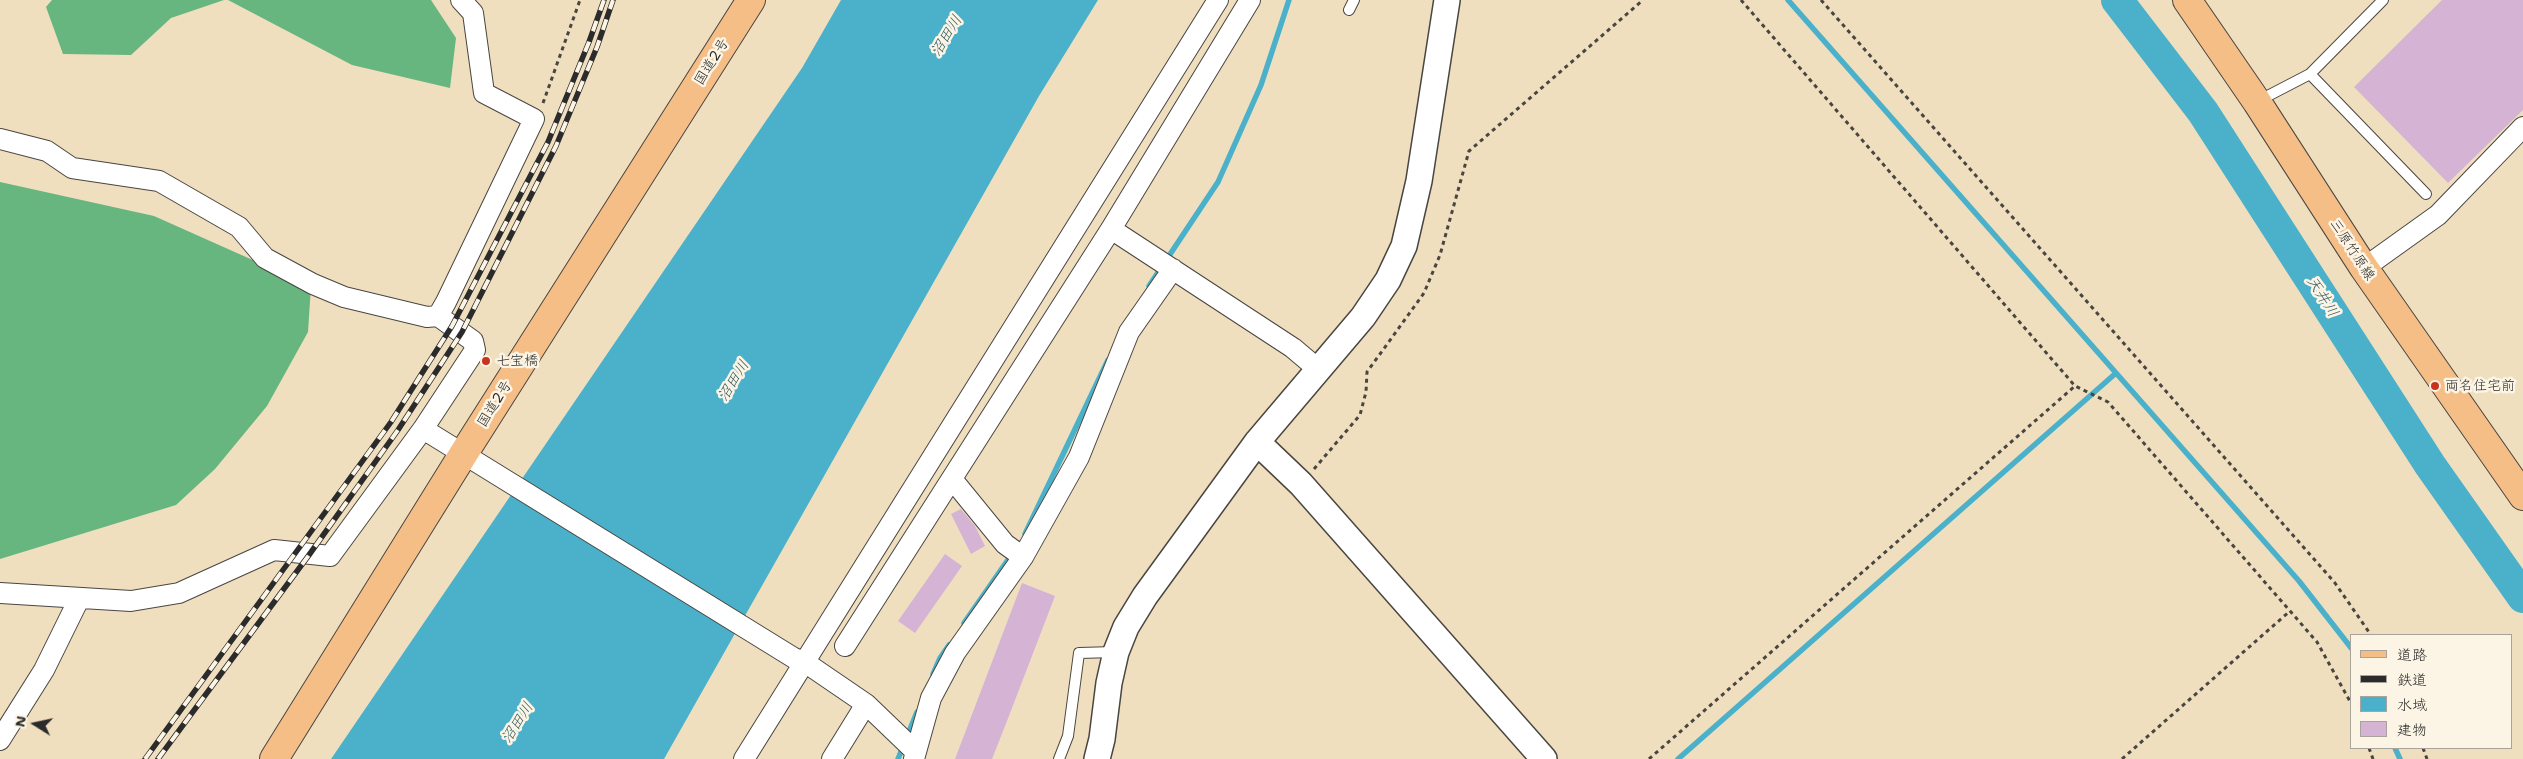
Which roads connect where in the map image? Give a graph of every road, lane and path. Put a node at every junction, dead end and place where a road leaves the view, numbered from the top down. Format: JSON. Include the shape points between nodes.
{"nodes":[{"id":1,"x":461,"y":0,"type":"edge"},
{"id":2,"x":580,"y":0,"type":"edge"},
{"id":3,"x":751,"y":0,"type":"edge"},
{"id":4,"x":1218,"y":0,"type":"edge"},
{"id":5,"x":1250,"y":0,"type":"edge"},
{"id":6,"x":1354,"y":0,"type":"edge"},
{"id":7,"x":1447,"y":0,"type":"edge"},
{"id":8,"x":1643,"y":0,"type":"edge"},
{"id":9,"x":1741,"y":0,"type":"edge"},
{"id":10,"x":1821,"y":0,"type":"edge"},
{"id":11,"x":2187,"y":0,"type":"edge"},
{"id":12,"x":2383,"y":0,"type":"edge"},
{"id":13,"x":1348,"y":10,"type":"dead end"},
{"id":14,"x":2310,"y":74,"type":"junction"},
{"id":15,"x":2257,"y":102,"type":"junction"},
{"id":16,"x":534,"y":119,"type":"junction"},
{"id":17,"x":2523,"y":127,"type":"edge"},
{"id":18,"x":0,"y":139,"type":"edge"},
{"id":19,"x":2426,"y":194,"type":"dead end"},
{"id":20,"x":1111,"y":228,"type":"junction"},
{"id":21,"x":2364,"y":268,"type":"junction"},
{"id":22,"x":1173,"y":269,"type":"junction"},
{"id":23,"x":438,"y":316,"type":"junction"},
{"id":24,"x":1319,"y":370,"type":"junction"},
{"id":25,"x":2075,"y":386,"type":"junction"},
{"id":26,"x":423,"y":429,"type":"junction"},
{"id":27,"x":1258,"y":442,"type":"junction"},
{"id":28,"x":464,"y":453,"type":"junction"},
{"id":29,"x":952,"y":479,"type":"junction"},
{"id":30,"x":1301,"y":484,"type":"junction"},
{"id":31,"x":2522,"y":491,"type":"edge"},
{"id":32,"x":1023,"y":557,"type":"junction"},
{"id":33,"x":0,"y":592,"type":"edge"},
{"id":34,"x":79,"y":598,"type":"junction"},
{"id":35,"x":2290,"y":611,"type":"junction"},
{"id":36,"x":2370,"y":634,"type":"edge"},
{"id":37,"x":846,"y":646,"type":"dead end"},
{"id":38,"x":1116,"y":652,"type":"junction"},
{"id":39,"x":800,"y":661,"type":"junction"},
{"id":40,"x":2350,"y":701,"type":"edge"},
{"id":41,"x":866,"y":704,"type":"junction"},
{"id":42,"x":0,"y":740,"type":"edge"},
{"id":43,"x":914,"y":755,"type":"edge"},
{"id":44,"x":274,"y":759,"type":"edge"},
{"id":45,"x":744,"y":759,"type":"edge"},
{"id":46,"x":832,"y":759,"type":"edge"},
{"id":47,"x":1059,"y":759,"type":"edge"},
{"id":48,"x":1097,"y":759,"type":"edge"},
{"id":49,"x":1544,"y":759,"type":"edge"},
{"id":50,"x":1649,"y":759,"type":"edge"},
{"id":51,"x":2122,"y":759,"type":"edge"}],
"edges":[{"from":1,"to":16,"type":"street","via":[[472,13],[484,93]]},
{"from":2,"to":16,"type":"path","via":[[542,108]]},
{"from":3,"to":28,"type":"main road","name":"国道2号"},
{"from":4,"to":39,"type":"street"},
{"from":5,"to":20,"type":"street"},
{"from":6,"to":13,"type":"lane"},
{"from":7,"to":24,"type":"street","via":[[1419,181],[1404,246],[1388,280],[1363,317]]},
{"from":8,"to":30,"type":"path","via":[[1469,152],[1440,255],[1424,293],[1368,372],[1360,415]]},
{"from":9,"to":25,"type":"path"},
{"from":10,"to":36,"type":"path","via":[[2335,583]]},
{"from":11,"to":15,"type":"main road","name":"三原竹原線"},
{"from":12,"to":14,"type":"lane"},
{"from":14,"to":15,"type":"lane"},
{"from":14,"to":19,"type":"lane"},
{"from":15,"to":21,"type":"main road","name":"三原竹原線"},
{"from":16,"to":23,"type":"street"},
{"from":17,"to":21,"type":"street","via":[[2438,215]]},
{"from":18,"to":23,"type":"street","via":[[47,151],[72,168],[158,181],[238,227],[265,258],[313,284],[344,297],[427,317]]},
{"from":20,"to":22,"type":"street"},
{"from":20,"to":29,"type":"street"},
{"from":21,"to":31,"type":"main road","name":"三原竹原線"},
{"from":22,"to":24,"type":"street","via":[[1293,348]]},
{"from":22,"to":32,"type":"street","via":[[1128,332],[1079,457]]},
{"from":23,"to":26,"type":"street","via":[[473,341],[475,350]]},
{"from":24,"to":27,"type":"street"},
{"from":25,"to":35,"type":"path","via":[[2108,402]]},
{"from":25,"to":50,"type":"path"},
{"from":26,"to":28,"type":"street"},
{"from":26,"to":34,"type":"street","via":[[330,556],[274,550],[179,593],[131,601]]},
{"from":27,"to":30,"type":"street"},
{"from":27,"to":38,"type":"street","via":[[1145,596],[1126,627]]},
{"from":28,"to":39,"type":"street"},
{"from":28,"to":44,"type":"main road","name":"国道2号"},
{"from":29,"to":32,"type":"street","via":[[1005,544]]},
{"from":29,"to":37,"type":"street"},
{"from":30,"to":49,"type":"street"},
{"from":32,"to":43,"type":"street","via":[[955,653],[931,698]]},
{"from":33,"to":34,"type":"street"},
{"from":34,"to":42,"type":"street","via":[[44,670]]},
{"from":35,"to":40,"type":"path","via":[[2317,642]]},
{"from":35,"to":51,"type":"path"},
{"from":38,"to":47,"type":"lane","via":[[1079,653],[1068,736]]},
{"from":38,"to":48,"type":"street"},
{"from":39,"to":41,"type":"street"},
{"from":39,"to":45,"type":"street"},
{"from":41,"to":43,"type":"street"},
{"from":41,"to":46,"type":"street"}]}
